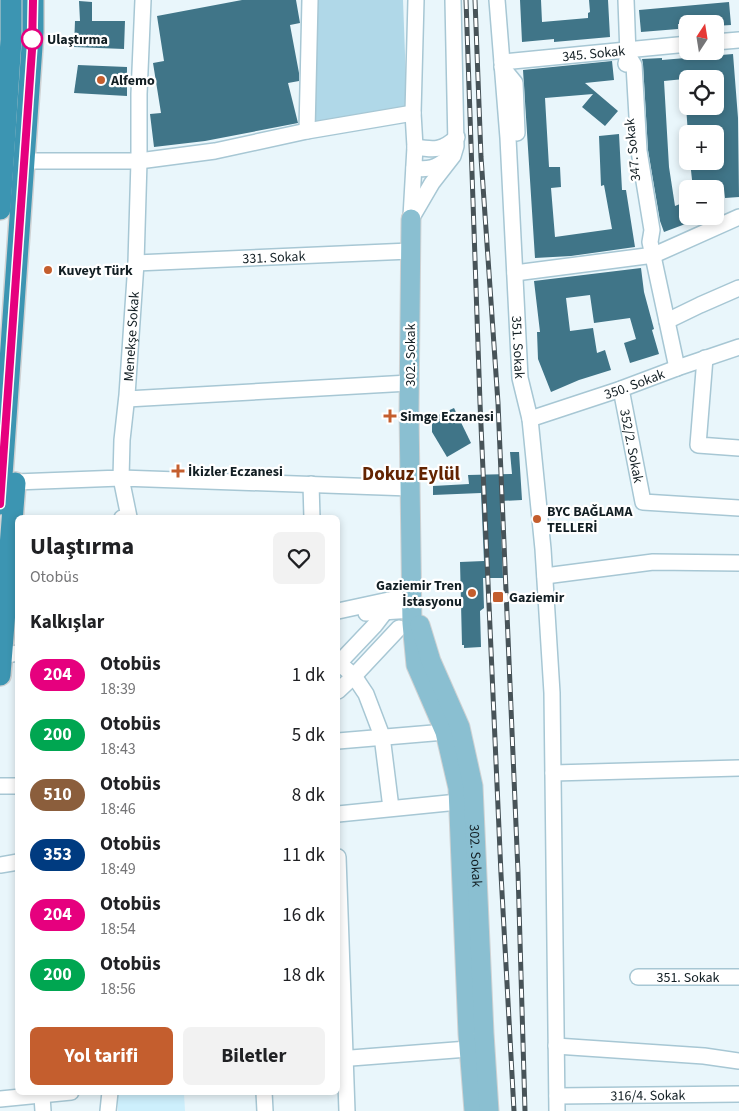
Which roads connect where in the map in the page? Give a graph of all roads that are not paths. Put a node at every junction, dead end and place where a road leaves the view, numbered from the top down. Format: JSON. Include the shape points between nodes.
{"nodes":[{"id":1,"x":11,"y":0,"type":"edge"},
{"id":2,"x":33,"y":0,"type":"edge"},
{"id":3,"x":310,"y":0,"type":"edge"},
{"id":4,"x":416,"y":0,"type":"edge"},
{"id":5,"x":453,"y":0,"type":"edge"},
{"id":6,"x":497,"y":0,"type":"edge"},
{"id":7,"x":626,"y":0,"type":"edge"},
{"id":8,"x":148,"y":1,"type":"edge"},
{"id":9,"x":739,"y":40,"type":"edge"},
{"id":10,"x":724,"y":41,"type":"edge"},
{"id":11,"x":679,"y":45,"type":"edge"},
{"id":12,"x":628,"y":52,"type":"junction"},
{"id":13,"x":502,"y":64,"type":"junction"},
{"id":14,"x":413,"y":113,"type":"junction"},
{"id":15,"x":307,"y":131,"type":"junction"},
{"id":16,"x":457,"y":137,"type":"junction"},
{"id":17,"x":415,"y":147,"type":"junction"},
{"id":18,"x":452,"y":156,"type":"junction"},
{"id":19,"x":24,"y":161,"type":"junction"},
{"id":20,"x":139,"y":162,"type":"junction"},
{"id":21,"x":413,"y":175,"type":"junction"},
{"id":22,"x":1,"y":176,"type":"edge"},
{"id":23,"x":432,"y":183,"type":"junction"},
{"id":24,"x":0,"y":209,"type":"edge"},
{"id":25,"x":739,"y":217,"type":"edge"},
{"id":26,"x":411,"y":219,"type":"junction"},
{"id":27,"x":652,"y":248,"type":"junction"},
{"id":28,"x":410,"y":251,"type":"junction"},
{"id":29,"x":136,"y":263,"type":"junction"},
{"id":30,"x":520,"y":272,"type":"junction"},
{"id":31,"x":16,"y":278,"type":"junction"},
{"id":32,"x":739,"y":288,"type":"edge"},
{"id":33,"x":667,"y":321,"type":"junction"},
{"id":34,"x":739,"y":347,"type":"edge"},
{"id":35,"x":705,"y":358,"type":"junction"},
{"id":36,"x":677,"y":368,"type":"junction"},
{"id":37,"x":410,"y":383,"type":"junction"},
{"id":38,"x":621,"y":389,"type":"junction"},
{"id":39,"x":127,"y":399,"type":"junction"},
{"id":40,"x":530,"y":419,"type":"junction"},
{"id":41,"x":739,"y":448,"type":"edge"},
{"id":42,"x":121,"y":478,"type":"junction"},
{"id":43,"x":15,"y":482,"type":"junction"},
{"id":44,"x":311,"y":484,"type":"junction"},
{"id":45,"x":410,"y":488,"type":"junction"},
{"id":46,"x":0,"y":504,"type":"edge"},
{"id":47,"x":739,"y":508,"type":"edge"},
{"id":48,"x":130,"y":515,"type":"edge"},
{"id":49,"x":312,"y":515,"type":"edge"},
{"id":50,"x":15,"y":533,"type":"edge"},
{"id":51,"x":739,"y":564,"type":"edge"},
{"id":52,"x":545,"y":576,"type":"junction"},
{"id":53,"x":412,"y":603,"type":"junction"},
{"id":54,"x":3,"y":609,"type":"edge"},
{"id":55,"x":388,"y":612,"type":"junction"},
{"id":56,"x":340,"y":613,"type":"edge"},
{"id":57,"x":340,"y":613,"type":"edge"},
{"id":58,"x":399,"y":628,"type":"junction"},
{"id":59,"x":4,"y":660,"type":"edge"},
{"id":60,"x":340,"y":661,"type":"edge"},
{"id":61,"x":340,"y":665,"type":"edge"},
{"id":62,"x":416,"y":665,"type":"junction"},
{"id":63,"x":354,"y":676,"type":"junction"},
{"id":64,"x":340,"y":689,"type":"edge"},
{"id":65,"x":445,"y":732,"type":"junction"},
{"id":66,"x":382,"y":736,"type":"junction"},
{"id":67,"x":340,"y":741,"type":"edge"},
{"id":68,"x":739,"y":768,"type":"edge"},
{"id":69,"x":552,"y":773,"type":"junction"},
{"id":70,"x":0,"y":786,"type":"edge"},
{"id":71,"x":15,"y":786,"type":"edge"},
{"id":72,"x":458,"y":802,"type":"junction"},
{"id":73,"x":391,"y":808,"type":"junction"},
{"id":74,"x":340,"y":814,"type":"edge"},
{"id":75,"x":15,"y":862,"type":"edge"},
{"id":76,"x":0,"y":865,"type":"edge"},
{"id":77,"x":638,"y":977,"type":"dead end"},
{"id":78,"x":739,"y":977,"type":"edge"},
{"id":79,"x":556,"y":1046,"type":"junction"},
{"id":80,"x":477,"y":1048,"type":"junction"},
{"id":81,"x":340,"y":1059,"type":"edge"},
{"id":82,"x":739,"y":1061,"type":"edge"},
{"id":83,"x":739,"y":1094,"type":"edge"},
{"id":84,"x":63,"y":1095,"type":"edge"},
{"id":85,"x":110,"y":1095,"type":"edge"},
{"id":86,"x":264,"y":1095,"type":"edge"},
{"id":87,"x":0,"y":1099,"type":"edge"},
{"id":88,"x":42,"y":1103,"type":"edge"},
{"id":89,"x":557,"y":1104,"type":"edge"},
{"id":90,"x":108,"y":1111,"type":"edge"},
{"id":91,"x":265,"y":1111,"type":"edge"},
{"id":92,"x":346,"y":1111,"type":"edge"},
{"id":93,"x":474,"y":1111,"type":"edge"},
{"id":94,"x":489,"y":1111,"type":"edge"}],
"edges":[{"from":1,"to":22,"type":"highway"},
{"from":2,"to":19,"type":"highway"},
{"from":3,"to":15,"type":"street"},
{"from":4,"to":14,"type":"street"},
{"from":5,"to":16,"type":"street"},
{"from":6,"to":13,"type":"street","name":"351. Sokak"},
{"from":7,"to":12,"type":"street","name":"347. Sokak"},
{"from":8,"to":20,"type":"street","name":"Menekşe Sokak","via":[[139,94]]},
{"from":9,"to":10,"type":"street"},
{"from":11,"to":12,"type":"street","name":"345. Sokak"},
{"from":12,"to":13,"type":"street","name":"345. Sokak"},
{"from":12,"to":27,"type":"street","name":"347. Sokak","via":[[634,65],[639,151]]},
{"from":13,"to":30,"type":"street","name":"351. Sokak"},
{"from":14,"to":15,"type":"street"},
{"from":14,"to":17,"type":"street"},
{"from":15,"to":20,"type":"street","via":[[215,151]]},
{"from":16,"to":17,"type":"street","via":[[441,148]]},
{"from":16,"to":18,"type":"street"},
{"from":17,"to":21,"type":"street"},
{"from":18,"to":21,"type":"street","via":[[437,167]]},
{"from":18,"to":23,"type":"street"},
{"from":19,"to":20,"type":"street"},
{"from":19,"to":31,"type":"highway"},
{"from":20,"to":29,"type":"street","name":"Menekşe Sokak"},
{"from":21,"to":23,"type":"street"},
{"from":21,"to":26,"type":"street"},
{"from":22,"to":24,"type":"highway"},
{"from":23,"to":26,"type":"street"},
{"from":25,"to":27,"type":"street"},
{"from":26,"to":28,"type":"main road","name":"302. Sokak"},
{"from":27,"to":30,"type":"street"},
{"from":27,"to":33,"type":"street","name":"347. Sokak"},
{"from":28,"to":29,"type":"street","name":"331. Sokak"},
{"from":28,"to":37,"type":"main road","name":"302. Sokak"},
{"from":29,"to":39,"type":"street","name":"Menekşe Sokak"},
{"from":30,"to":40,"type":"street","name":"351. Sokak","via":[[520,378]]},
{"from":31,"to":43,"type":"highway","via":[[21,394]]},
{"from":31,"to":46,"type":"highway"},
{"from":32,"to":33,"type":"street"},
{"from":33,"to":36,"type":"street","name":"347. Sokak"},
{"from":34,"to":35,"type":"street","name":"350. Sokak"},
{"from":35,"to":36,"type":"street","name":"350. Sokak"},
{"from":35,"to":41,"type":"street","via":[[698,445]]},
{"from":36,"to":38,"type":"street","name":"350. Sokak"},
{"from":37,"to":39,"type":"street"},
{"from":37,"to":45,"type":"main road","name":"302. Sokak"},
{"from":38,"to":40,"type":"street","name":"350. Sokak"},
{"from":38,"to":47,"type":"street","name":"352/2. Sokak","via":[[643,502]]},
{"from":39,"to":42,"type":"street","name":"Menekşe Sokak"},
{"from":40,"to":52,"type":"street","name":"351. Sokak"},
{"from":42,"to":43,"type":"street"},
{"from":42,"to":44,"type":"street"},
{"from":42,"to":48,"type":"street","name":"Menekşe Sokak"},
{"from":43,"to":50,"type":"highway"},
{"from":44,"to":45,"type":"street"},
{"from":44,"to":49,"type":"street"},
{"from":45,"to":53,"type":"main road","name":"302. Sokak"},
{"from":50,"to":54,"type":"highway"},
{"from":51,"to":52,"type":"street","via":[[653,562]]},
{"from":52,"to":69,"type":"street","name":"351. Sokak","via":[[552,693]]},
{"from":53,"to":55,"type":"street"},
{"from":53,"to":56,"type":"street"},
{"from":53,"to":62,"type":"main road","name":"302. Sokak"},
{"from":53,"to":80,"type":"main road","name":"302. Sokak","via":[[431,661],[460,727],[473,786]]},
{"from":54,"to":59,"type":"highway"},
{"from":55,"to":57,"type":"street"},
{"from":55,"to":58,"type":"street"},
{"from":55,"to":60,"type":"street"},
{"from":58,"to":62,"type":"street"},
{"from":58,"to":63,"type":"street"},
{"from":61,"to":63,"type":"street"},
{"from":62,"to":65,"type":"main road","name":"302. Sokak"},
{"from":63,"to":64,"type":"street"},
{"from":63,"to":66,"type":"street","via":[[366,694]]},
{"from":65,"to":66,"type":"street"},
{"from":65,"to":72,"type":"main road","name":"302. Sokak","via":[[458,788]]},
{"from":66,"to":67,"type":"street"},
{"from":66,"to":73,"type":"street"},
{"from":68,"to":69,"type":"street"},
{"from":69,"to":79,"type":"street","name":"351. Sokak"},
{"from":70,"to":71,"type":"street"},
{"from":72,"to":73,"type":"street"},
{"from":72,"to":80,"type":"main road","name":"302. Sokak"},
{"from":73,"to":74,"type":"street"},
{"from":75,"to":76,"type":"street"},
{"from":77,"to":78,"type":"street","name":"351. Sokak"},
{"from":79,"to":82,"type":"street"},
{"from":79,"to":89,"type":"street","name":"351. Sokak"},
{"from":80,"to":81,"type":"street"},
{"from":80,"to":93,"type":"main road","name":"302. Sokak"},
{"from":80,"to":94,"type":"main road","name":"302. Sokak"},
{"from":81,"to":92,"type":"street"},
{"from":83,"to":89,"type":"street","name":"316/4. Sokak"},
{"from":84,"to":88,"type":"street"},
{"from":85,"to":90,"type":"street"},
{"from":86,"to":91,"type":"street"},
{"from":87,"to":88,"type":"street"}]}
